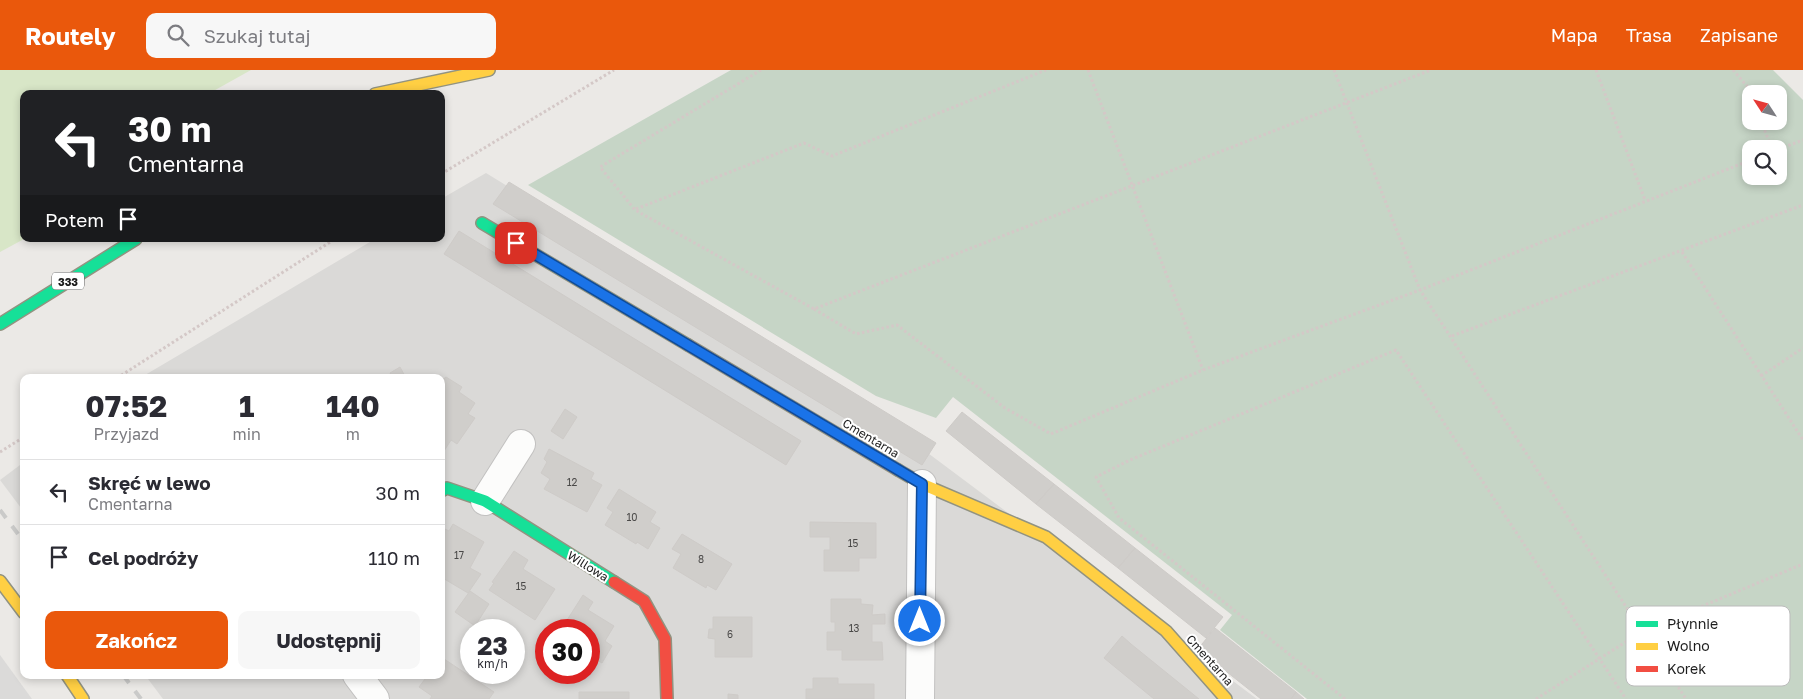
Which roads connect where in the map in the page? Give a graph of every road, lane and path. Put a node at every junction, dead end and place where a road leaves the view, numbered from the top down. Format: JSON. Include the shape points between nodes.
{"nodes":[{"id":1,"x":489,"y":70,"type":"edge"},
{"id":2,"x":614,"y":70,"type":"edge"},
{"id":3,"x":761,"y":70,"type":"edge"},
{"id":4,"x":1046,"y":70,"type":"edge"},
{"id":5,"x":1088,"y":70,"type":"edge"},
{"id":6,"x":1334,"y":70,"type":"edge"},
{"id":7,"x":1431,"y":70,"type":"edge"},
{"id":8,"x":1596,"y":70,"type":"edge"},
{"id":9,"x":1733,"y":70,"type":"edge"},
{"id":10,"x":405,"y":75,"type":"dead end"},
{"id":11,"x":1746,"y":85,"type":"edge"},
{"id":12,"x":381,"y":90,"type":"edge"},
{"id":13,"x":394,"y":90,"type":"edge"},
{"id":14,"x":1346,"y":101,"type":"junction"},
{"id":15,"x":1803,"y":140,"type":"edge"},
{"id":16,"x":1787,"y":146,"type":"edge"},
{"id":17,"x":1742,"y":163,"type":"edge"},
{"id":18,"x":445,"y":172,"type":"edge"},
{"id":19,"x":1131,"y":185,"type":"junction"},
{"id":20,"x":1644,"y":200,"type":"junction"},
{"id":21,"x":1803,"y":205,"type":"edge"},
{"id":22,"x":635,"y":210,"type":"junction"},
{"id":23,"x":482,"y":223,"type":"dead end"},
{"id":24,"x":131,"y":242,"type":"edge"},
{"id":25,"x":330,"y":242,"type":"edge"},
{"id":26,"x":1682,"y":252,"type":"junction"},
{"id":27,"x":1420,"y":290,"type":"junction"},
{"id":28,"x":814,"y":309,"type":"junction"},
{"id":29,"x":0,"y":324,"type":"edge"},
{"id":30,"x":1452,"y":336,"type":"junction"},
{"id":31,"x":1803,"y":348,"type":"edge"},
{"id":32,"x":1203,"y":370,"type":"junction"},
{"id":33,"x":122,"y":374,"type":"edge"},
{"id":34,"x":1761,"y":376,"type":"junction"},
{"id":35,"x":20,"y":439,"type":"edge"},
{"id":36,"x":1803,"y":440,"type":"edge"},
{"id":37,"x":521,"y":444,"type":"dead end"},
{"id":38,"x":2,"y":450,"type":"edge"},
{"id":39,"x":922,"y":484,"type":"junction"},
{"id":40,"x":445,"y":489,"type":"edge"},
{"id":41,"x":485,"y":501,"type":"junction"},
{"id":42,"x":1803,"y":564,"type":"edge"},
{"id":43,"x":0,"y":581,"type":"edge"},
{"id":44,"x":1627,"y":606,"type":"edge"},
{"id":45,"x":1703,"y":606,"type":"edge"},
{"id":46,"x":20,"y":608,"type":"edge"},
{"id":47,"x":1626,"y":641,"type":"edge"},
{"id":48,"x":1598,"y":658,"type":"junction"},
{"id":49,"x":69,"y":679,"type":"edge"},
{"id":50,"x":360,"y":679,"type":"edge"},
{"id":51,"x":1678,"y":686,"type":"edge"},
{"id":52,"x":83,"y":699,"type":"edge"},
{"id":53,"x":375,"y":699,"type":"edge"},
{"id":54,"x":668,"y":699,"type":"edge"},
{"id":55,"x":920,"y":699,"type":"edge"},
{"id":56,"x":1226,"y":699,"type":"edge"},
{"id":57,"x":1345,"y":699,"type":"edge"},
{"id":58,"x":1536,"y":699,"type":"edge"},
{"id":59,"x":1626,"y":699,"type":"edge"},
{"id":60,"x":1686,"y":699,"type":"edge"}],
"edges":[{"from":1,"to":13,"type":"street"},
{"from":2,"to":18,"type":"path"},
{"from":3,"to":22,"type":"path","via":[[600,167]]},
{"from":4,"to":22,"type":"path","via":[[832,156],[804,143]]},
{"from":5,"to":19,"type":"path"},
{"from":6,"to":14,"type":"path"},
{"from":7,"to":14,"type":"path"},
{"from":8,"to":20,"type":"path"},
{"from":9,"to":11,"type":"path"},
{"from":10,"to":12,"type":"street"},
{"from":14,"to":19,"type":"path"},
{"from":14,"to":27,"type":"path"},
{"from":15,"to":16,"type":"path"},
{"from":17,"to":20,"type":"path"},
{"from":19,"to":28,"type":"path"},
{"from":19,"to":32,"type":"path"},
{"from":20,"to":27,"type":"path"},
{"from":21,"to":26,"type":"path"},
{"from":22,"to":28,"type":"path"},
{"from":23,"to":39,"type":"street","name":"Cmentarna"},
{"from":24,"to":29,"type":"street","number":"333"},
{"from":25,"to":33,"type":"path"},
{"from":26,"to":30,"type":"path"},
{"from":26,"to":34,"type":"path"},
{"from":27,"to":30,"type":"path"},
{"from":27,"to":32,"type":"path"},
{"from":28,"to":32,"type":"path","via":[[856,334],[896,325],[1005,408],[1051,434]]},
{"from":30,"to":44,"type":"path"},
{"from":31,"to":34,"type":"path"},
{"from":34,"to":36,"type":"path"},
{"from":35,"to":38,"type":"path"},
{"from":37,"to":41,"type":"street"},
{"from":39,"to":55,"type":"street"},
{"from":39,"to":56,"type":"street","name":"Cmentarna","via":[[1046,537],[1166,631]]},
{"from":40,"to":41,"type":"street","name":"Willowa"},
{"from":41,"to":54,"type":"street","name":"Willowa","via":[[644,601],[665,639]]},
{"from":42,"to":45,"type":"path"},
{"from":43,"to":46,"type":"street"},
{"from":47,"to":48,"type":"path"},
{"from":48,"to":57,"type":"path","via":[[1396,350],[1096,477],[1119,518]]},
{"from":48,"to":58,"type":"path"},
{"from":48,"to":59,"type":"path"},
{"from":49,"to":52,"type":"street"},
{"from":50,"to":53,"type":"street"},
{"from":51,"to":60,"type":"path"}]}
